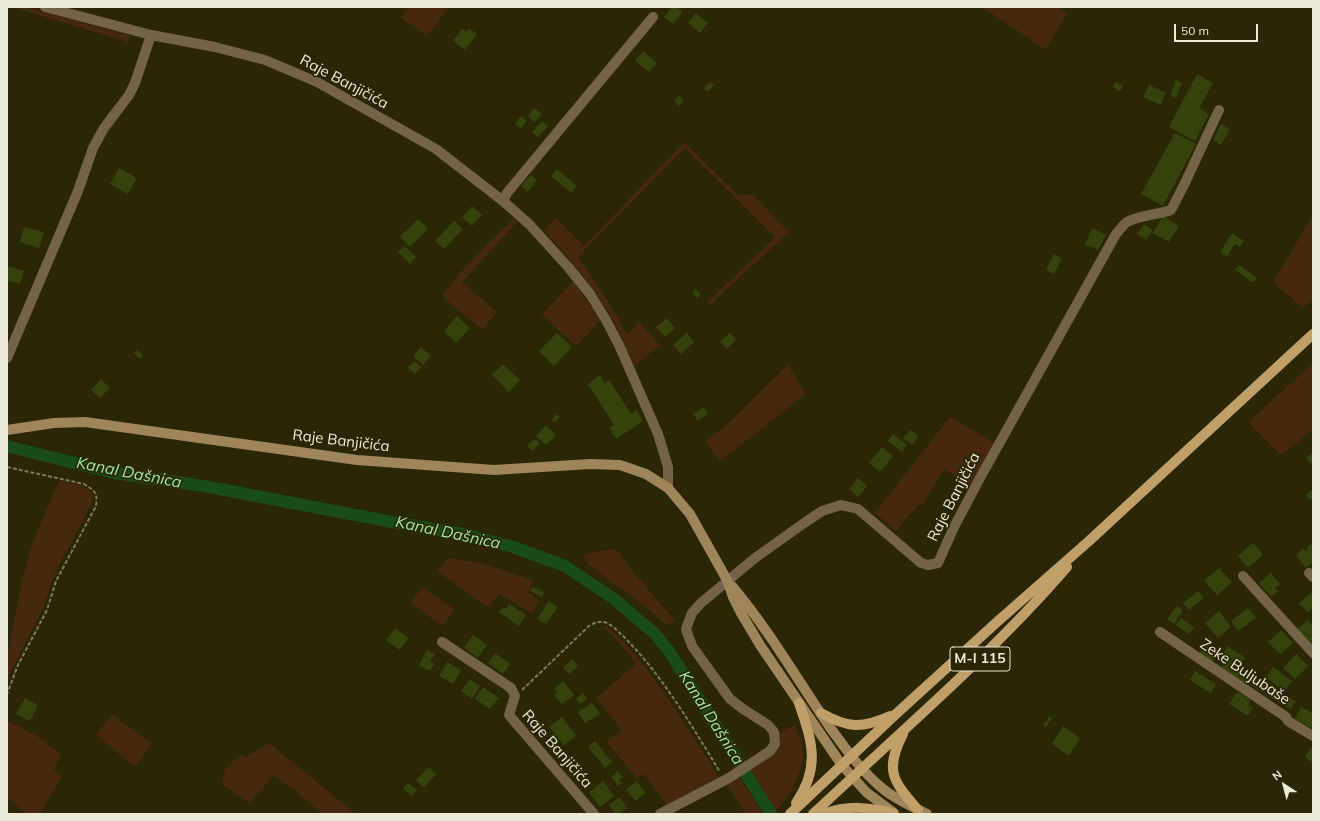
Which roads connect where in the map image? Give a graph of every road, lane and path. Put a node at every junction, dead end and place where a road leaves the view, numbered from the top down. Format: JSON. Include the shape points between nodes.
{"nodes":[{"id":1,"x":45,"y":7,"type":"edge"},
{"id":2,"x":653,"y":17,"type":"dead end"},
{"id":3,"x":151,"y":35,"type":"junction"},
{"id":4,"x":1219,"y":110,"type":"dead end"},
{"id":5,"x":503,"y":201,"type":"junction"},
{"id":6,"x":1313,"y":334,"type":"edge"},
{"id":7,"x":7,"y":358,"type":"edge"},
{"id":8,"x":7,"y":429,"type":"edge"},
{"id":9,"x":7,"y":467,"type":"edge"},
{"id":10,"x":668,"y":488,"type":"junction"},
{"id":11,"x":1089,"y":541,"type":"junction"},
{"id":12,"x":1243,"y":576,"type":"dead end"},
{"id":13,"x":726,"y":580,"type":"junction"},
{"id":14,"x":1160,"y":632,"type":"dead end"},
{"id":15,"x":442,"y":642,"type":"dead end"},
{"id":16,"x":1313,"y":653,"type":"edge"},
{"id":17,"x":7,"y":694,"type":"edge"},
{"id":18,"x":515,"y":696,"type":"junction"},
{"id":19,"x":799,"y":703,"type":"junction"},
{"id":20,"x":821,"y":713,"type":"junction"},
{"id":21,"x":896,"y":714,"type":"junction"},
{"id":22,"x":906,"y":728,"type":"junction"},
{"id":23,"x":1313,"y":736,"type":"edge"},
{"id":24,"x":851,"y":756,"type":"junction"},
{"id":25,"x":841,"y":764,"type":"junction"},
{"id":26,"x":861,"y":768,"type":"junction"},
{"id":27,"x":852,"y":777,"type":"junction"},
{"id":28,"x":727,"y":779,"type":"junction"},
{"id":29,"x":922,"y":812,"type":"edge"},
{"id":30,"x":894,"y":813,"type":"edge"},
{"id":31,"x":594,"y":814,"type":"edge"},
{"id":32,"x":660,"y":814,"type":"edge"},
{"id":33,"x":789,"y":814,"type":"edge"},
{"id":34,"x":813,"y":814,"type":"edge"},
{"id":35,"x":824,"y":814,"type":"edge"}],
"edges":[{"from":1,"to":3,"type":"street","name":"Raje Banjičića"},
{"from":2,"to":5,"type":"street"},
{"from":3,"to":5,"type":"street","name":"Raje Banjičića","via":[[265,60],[317,82],[436,150]]},
{"from":3,"to":7,"type":"street","via":[[130,95],[104,128],[93,148],[78,192]]},
{"from":4,"to":13,"type":"street","name":"Raje Banjičića","via":[[1171,210],[1126,223],[1116,234],[980,478],[938,563],[921,563],[858,509],[841,505],[822,511],[806,521]]},
{"from":5,"to":10,"type":"street","name":"Raje Banjičića","via":[[529,224],[569,268],[590,294],[606,320],[658,434],[668,467]]},
{"from":6,"to":11,"type":"main road","number":"M-I 115"},
{"from":8,"to":10,"type":"main road","name":"Raje Banjičića","via":[[85,422],[357,460],[494,470],[590,464],[620,465],[646,474]]},
{"from":9,"to":17,"type":"path","via":[[84,484],[94,490],[98,497],[96,506],[56,581],[47,610],[18,665]]},
{"from":10,"to":13,"type":"main road","name":"Raje Banjičića","via":[[690,514]]},
{"from":11,"to":21,"type":"main road","number":"M-I 115"},
{"from":11,"to":22,"type":"main road","number":"M-I 115","via":[[1040,599]]},
{"from":12,"to":16,"type":"street"},
{"from":13,"to":19,"type":"main road","via":[[741,613]]},
{"from":13,"to":20,"type":"main road","via":[[763,626]]},
{"from":13,"to":28,"type":"street","name":"Raje Banjičića","via":[[692,613],[686,629],[692,646],[730,699],[768,724],[774,732],[775,744],[770,751]]},
{"from":14,"to":23,"type":"street","name":"Zeke Buljubaše"},
{"from":15,"to":18,"type":"street","name":"Raje Banjičića","via":[[511,688]]},
{"from":18,"to":28,"type":"path","via":[[590,626],[598,621],[606,622],[639,652]]},
{"from":18,"to":31,"type":"street","name":"Raje Banjičića","via":[[509,715]]},
{"from":19,"to":25,"type":"main road"},
{"from":19,"to":33,"type":"main road","via":[[811,742],[811,769],[808,782]]},
{"from":20,"to":21,"type":"main road","via":[[846,725],[870,724]]},
{"from":20,"to":24,"type":"main road"},
{"from":21,"to":24,"type":"main road","number":"M-I 115"},
{"from":22,"to":26,"type":"main road","number":"M-I 115"},
{"from":22,"to":29,"type":"main road","via":[[896,747],[892,767],[900,789]]},
{"from":24,"to":25,"type":"main road","number":"M-I 115"},
{"from":24,"to":26,"type":"main road"},
{"from":25,"to":27,"type":"main road"},
{"from":25,"to":33,"type":"main road","number":"M-I 115"},
{"from":26,"to":27,"type":"main road","number":"M-I 115"},
{"from":26,"to":29,"type":"main road","via":[[883,789]]},
{"from":27,"to":30,"type":"main road","via":[[866,792]]},
{"from":27,"to":34,"type":"main road","number":"M-I 115"},
{"from":28,"to":32,"type":"street"},
{"from":30,"to":35,"type":"main road","via":[[876,808],[851,807]]}]}
